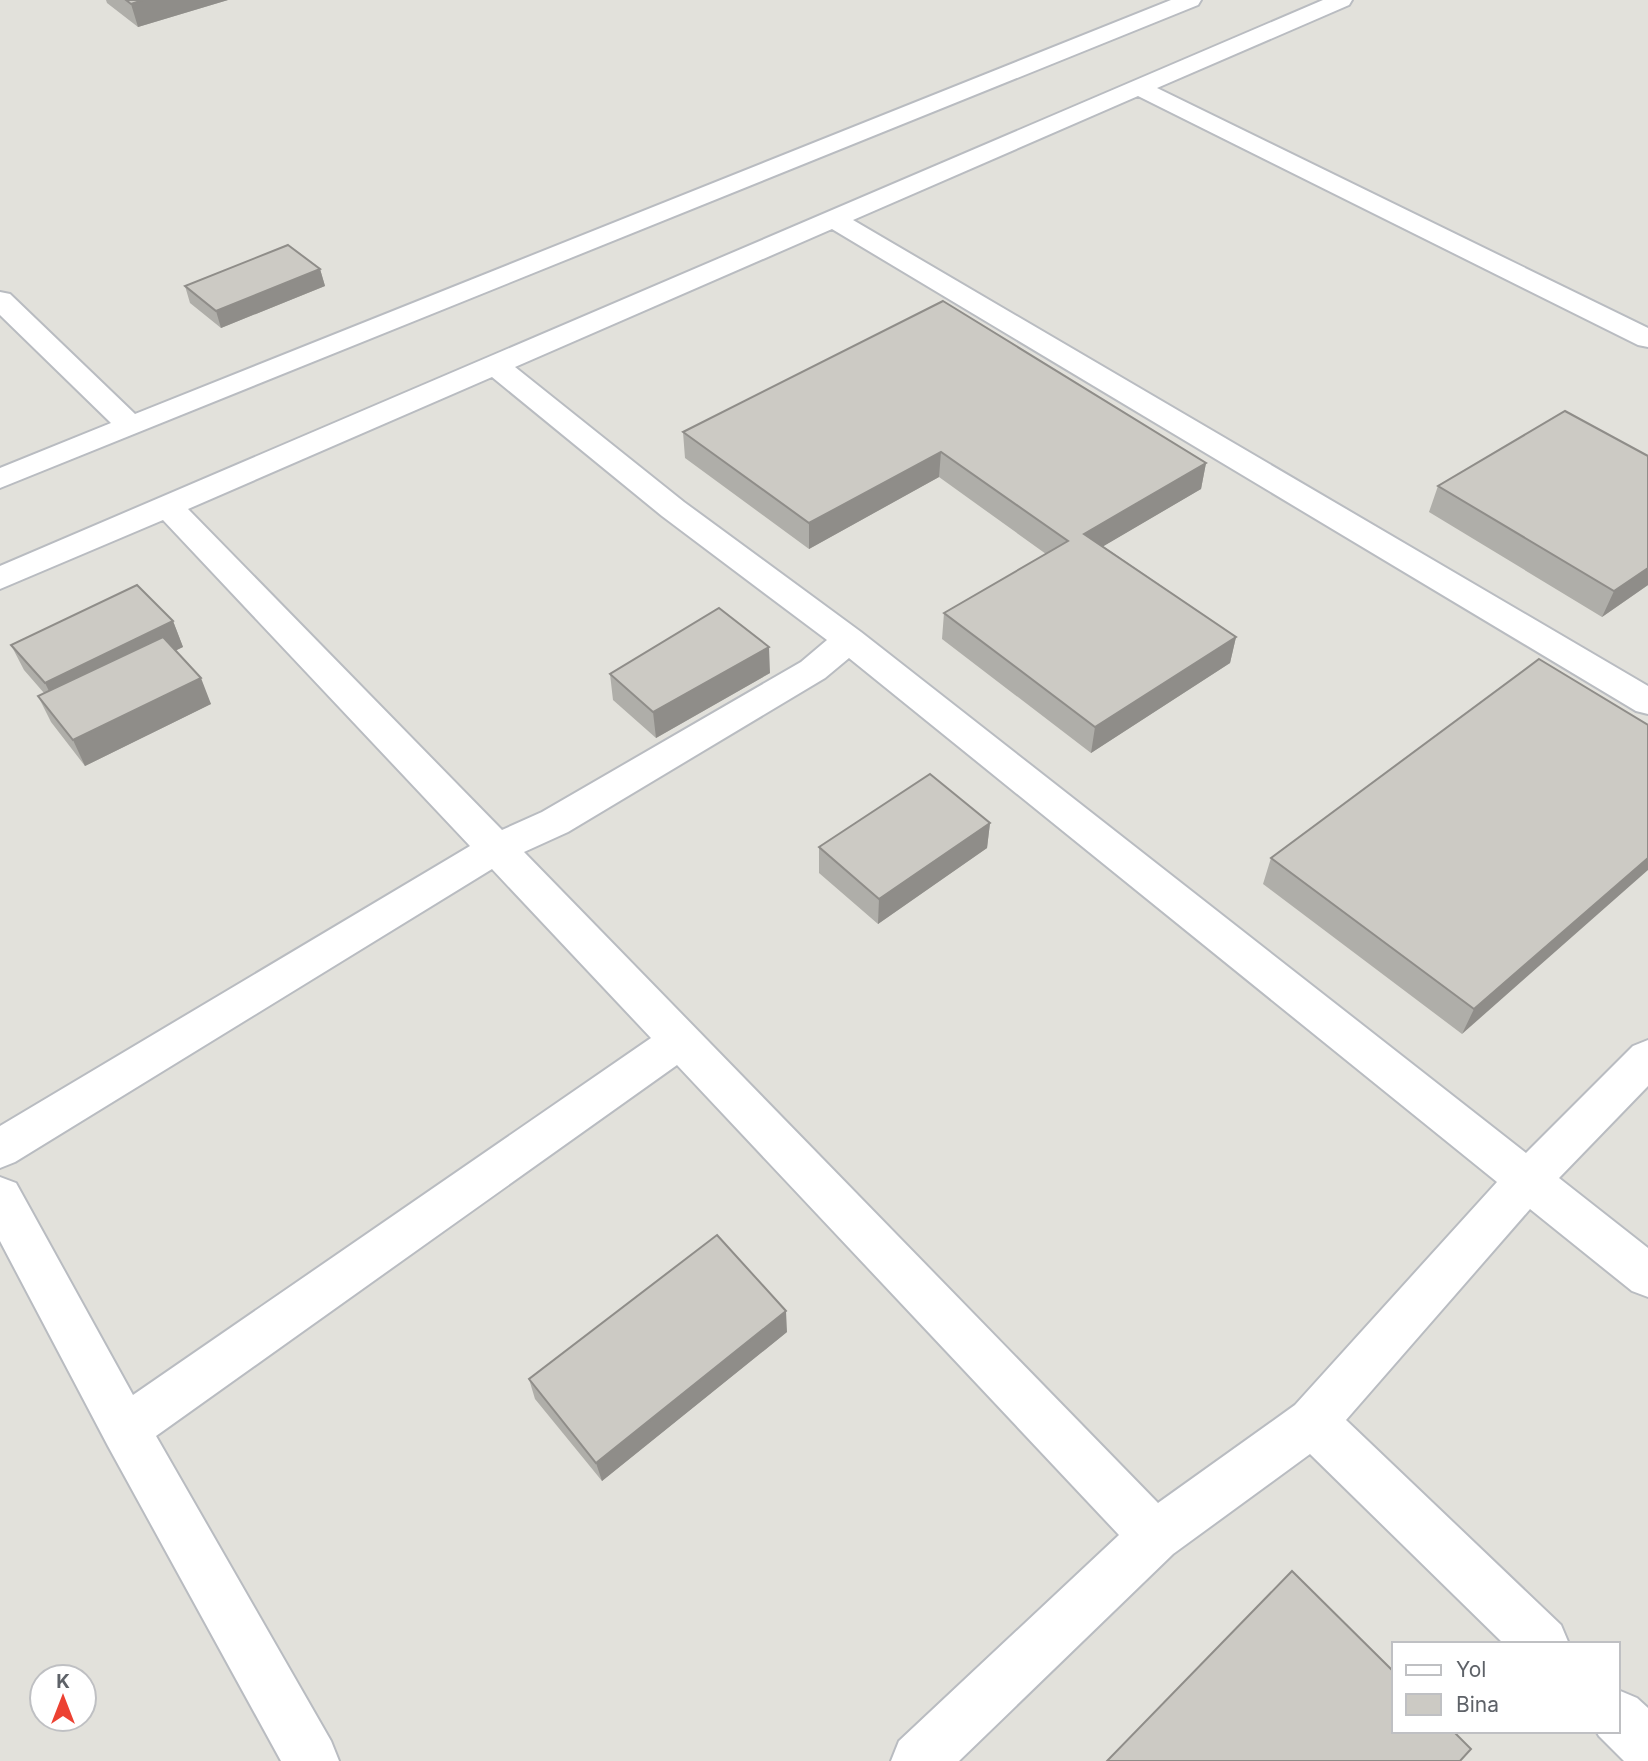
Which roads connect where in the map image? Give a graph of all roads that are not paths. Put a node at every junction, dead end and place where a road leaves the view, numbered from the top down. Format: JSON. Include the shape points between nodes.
{"nodes":[{"id":1,"x":1190,"y":0,"type":"edge"},
{"id":2,"x":1341,"y":0,"type":"edge"},
{"id":3,"x":1138,"y":87,"type":"junction"},
{"id":4,"x":832,"y":219,"type":"junction"},
{"id":5,"x":0,"y":300,"type":"edge"},
{"id":6,"x":1648,"y":339,"type":"edge"},
{"id":7,"x":495,"y":365,"type":"junction"},
{"id":8,"x":131,"y":426,"type":"junction"},
{"id":9,"x":0,"y":479,"type":"edge"},
{"id":10,"x":168,"y":506,"type":"junction"},
{"id":11,"x":0,"y":578,"type":"edge"},
{"id":12,"x":849,"y":640,"type":"junction"},
{"id":13,"x":1648,"y":702,"type":"edge"},
{"id":14,"x":495,"y":849,"type":"junction"},
{"id":15,"x":680,"y":1040,"type":"junction"},
{"id":16,"x":1648,"y":1058,"type":"edge"},
{"id":17,"x":0,"y":1149,"type":"edge"},
{"id":18,"x":1527,"y":1181,"type":"junction"},
{"id":19,"x":0,"y":1197,"type":"edge"},
{"id":20,"x":1648,"y":1276,"type":"edge"},
{"id":21,"x":1312,"y":1422,"type":"junction"},
{"id":22,"x":125,"y":1429,"type":"junction"},
{"id":23,"x":1155,"y":1536,"type":"junction"},
{"id":24,"x":1540,"y":1642,"type":"edge"},
{"id":25,"x":1620,"y":1719,"type":"edge"},
{"id":26,"x":1648,"y":1746,"type":"edge"},
{"id":27,"x":311,"y":1761,"type":"edge"},
{"id":28,"x":919,"y":1761,"type":"edge"}],
"edges":[{"from":1,"to":8,"type":"street"},
{"from":2,"to":3,"type":"street"},
{"from":3,"to":4,"type":"street"},
{"from":3,"to":6,"type":"street"},
{"from":4,"to":7,"type":"street"},
{"from":4,"to":13,"type":"street"},
{"from":5,"to":8,"type":"street"},
{"from":7,"to":10,"type":"street"},
{"from":7,"to":12,"type":"street","via":[[673,509]]},
{"from":8,"to":9,"type":"street"},
{"from":10,"to":11,"type":"street"},
{"from":10,"to":14,"type":"street"},
{"from":12,"to":14,"type":"street","via":[[813,670],[555,822]]},
{"from":12,"to":18,"type":"street"},
{"from":14,"to":15,"type":"street"},
{"from":14,"to":17,"type":"street"},
{"from":15,"to":22,"type":"street"},
{"from":15,"to":23,"type":"street"},
{"from":16,"to":18,"type":"street"},
{"from":18,"to":20,"type":"street"},
{"from":18,"to":21,"type":"street"},
{"from":19,"to":22,"type":"street"},
{"from":21,"to":23,"type":"street"},
{"from":21,"to":24,"type":"street"},
{"from":22,"to":27,"type":"street"},
{"from":23,"to":28,"type":"street"},
{"from":25,"to":26,"type":"street"}]}
